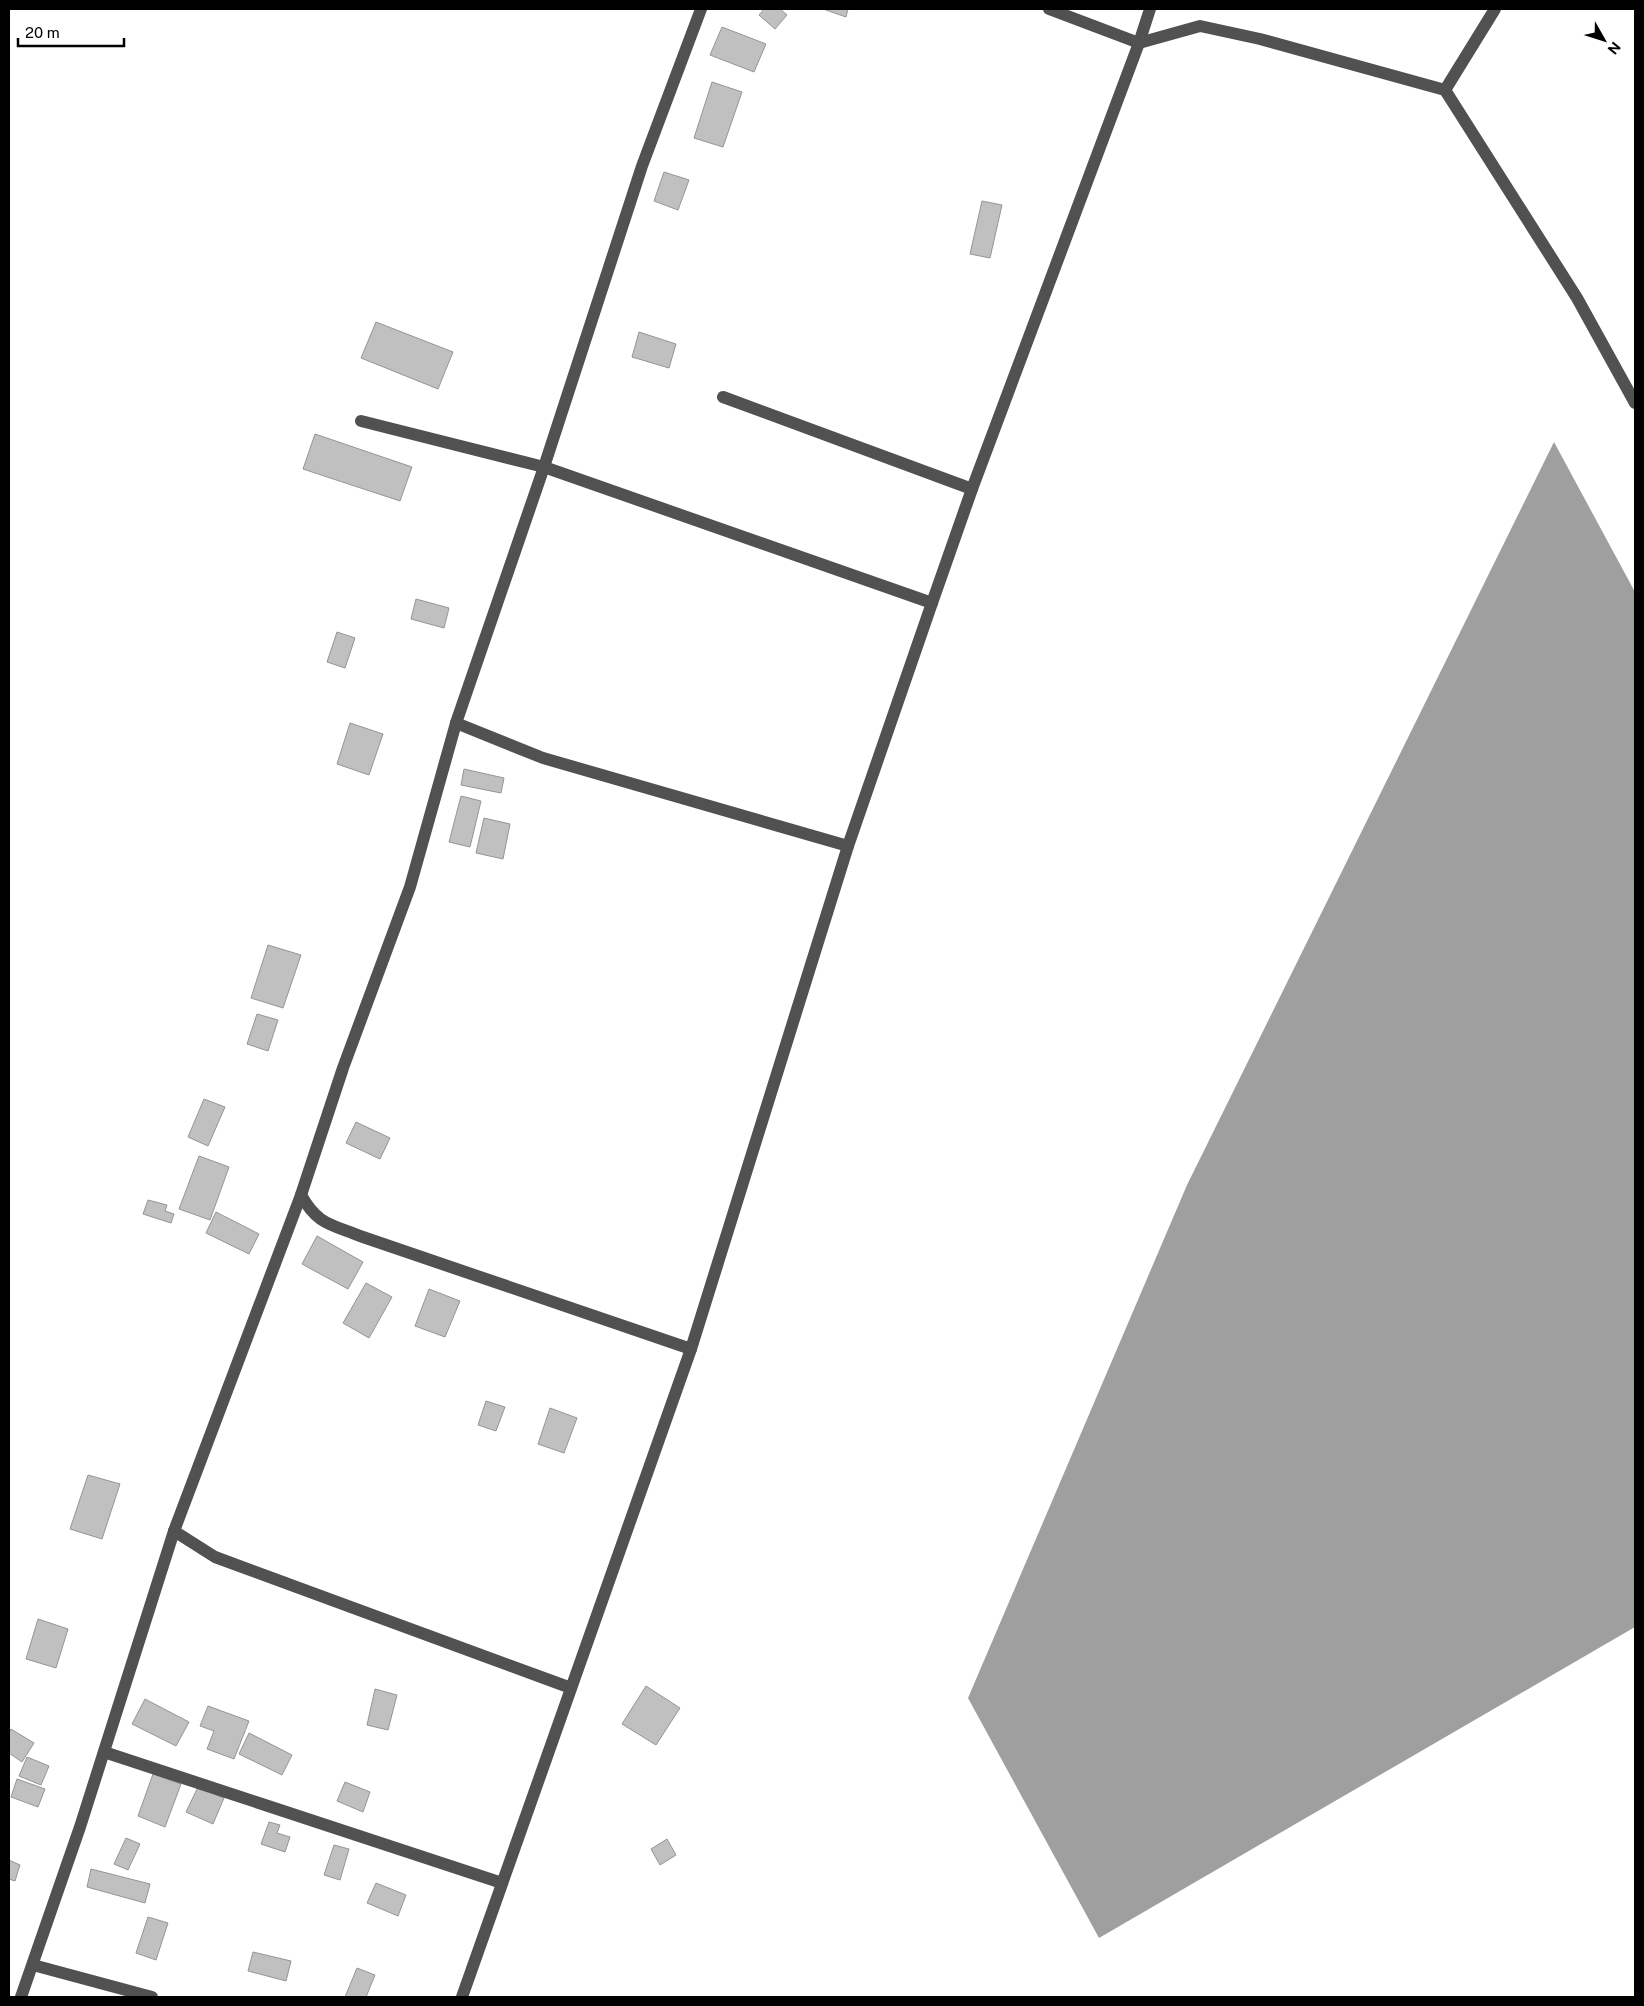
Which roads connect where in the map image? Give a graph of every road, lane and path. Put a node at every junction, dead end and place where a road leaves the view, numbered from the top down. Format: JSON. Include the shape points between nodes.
{"nodes":[{"id":1,"x":701,"y":9,"type":"edge"},
{"id":2,"x":1049,"y":9,"type":"edge"},
{"id":3,"x":1150,"y":9,"type":"edge"},
{"id":4,"x":1495,"y":9,"type":"edge"},
{"id":5,"x":1139,"y":43,"type":"junction"},
{"id":6,"x":1445,"y":90,"type":"junction"},
{"id":7,"x":723,"y":397,"type":"dead end"},
{"id":8,"x":1635,"y":403,"type":"edge"},
{"id":9,"x":361,"y":421,"type":"dead end"},
{"id":10,"x":544,"y":466,"type":"junction"},
{"id":11,"x":972,"y":489,"type":"junction"},
{"id":12,"x":932,"y":603,"type":"junction"},
{"id":13,"x":456,"y":724,"type":"junction"},
{"id":14,"x":848,"y":846,"type":"junction"},
{"id":15,"x":301,"y":1195,"type":"junction"},
{"id":16,"x":691,"y":1349,"type":"junction"},
{"id":17,"x":174,"y":1531,"type":"junction"},
{"id":18,"x":570,"y":1688,"type":"junction"},
{"id":19,"x":104,"y":1752,"type":"junction"},
{"id":20,"x":502,"y":1883,"type":"junction"},
{"id":21,"x":33,"y":1965,"type":"junction"},
{"id":22,"x":21,"y":1997,"type":"edge"},
{"id":23,"x":152,"y":1997,"type":"edge"},
{"id":24,"x":462,"y":1997,"type":"edge"}],
"edges":[{"from":1,"to":10,"type":"street","via":[[642,166]]},
{"from":2,"to":5,"type":"street"},
{"from":3,"to":5,"type":"street"},
{"from":4,"to":6,"type":"street"},
{"from":5,"to":6,"type":"street","via":[[1200,26]]},
{"from":5,"to":11,"type":"street"},
{"from":6,"to":8,"type":"street","via":[[1577,298]]},
{"from":7,"to":11,"type":"street"},
{"from":9,"to":10,"type":"street"},
{"from":10,"to":12,"type":"street"},
{"from":10,"to":13,"type":"street"},
{"from":11,"to":12,"type":"street"},
{"from":12,"to":14,"type":"street"},
{"from":13,"to":14,"type":"street","via":[[543,758]]},
{"from":13,"to":15,"type":"street","via":[[410,887],[343,1068]]},
{"from":14,"to":16,"type":"street"},
{"from":15,"to":16,"type":"street","via":[[308,1209],[320,1220],[344,1230]]},
{"from":15,"to":17,"type":"street"},
{"from":16,"to":18,"type":"street"},
{"from":17,"to":18,"type":"street","via":[[215,1557]]},
{"from":17,"to":19,"type":"street"},
{"from":18,"to":20,"type":"street"},
{"from":19,"to":20,"type":"street"},
{"from":19,"to":21,"type":"street"},
{"from":20,"to":24,"type":"street"},
{"from":21,"to":22,"type":"street"},
{"from":21,"to":23,"type":"street"}]}
